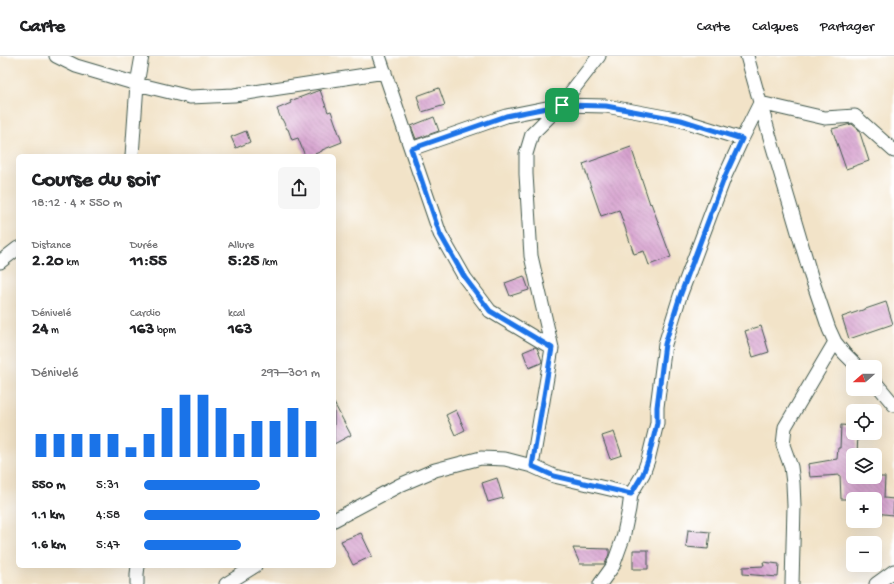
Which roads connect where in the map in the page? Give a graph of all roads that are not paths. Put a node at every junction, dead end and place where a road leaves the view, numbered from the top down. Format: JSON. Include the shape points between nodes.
{"nodes":[{"id":1,"x":56,"y":56,"type":"edge"},
{"id":2,"x":142,"y":56,"type":"edge"},
{"id":3,"x":379,"y":56,"type":"edge"},
{"id":4,"x":599,"y":56,"type":"edge"},
{"id":5,"x":747,"y":56,"type":"edge"},
{"id":6,"x":385,"y":72,"type":"junction"},
{"id":7,"x":137,"y":84,"type":"junction"},
{"id":8,"x":760,"y":103,"type":"junction"},
{"id":9,"x":562,"y":105,"type":"junction"},
{"id":10,"x":742,"y":139,"type":"junction"},
{"id":11,"x":411,"y":149,"type":"junction"},
{"id":12,"x":894,"y":151,"type":"edge"},
{"id":13,"x":132,"y":154,"type":"edge"},
{"id":14,"x":16,"y":250,"type":"edge"},
{"id":15,"x":0,"y":262,"type":"edge"},
{"id":16,"x":835,"y":342,"type":"junction"},
{"id":17,"x":552,"y":348,"type":"junction"},
{"id":18,"x":851,"y":360,"type":"edge"},
{"id":19,"x":882,"y":390,"type":"edge"},
{"id":20,"x":894,"y":405,"type":"edge"},
{"id":21,"x":532,"y":466,"type":"junction"},
{"id":22,"x":631,"y":494,"type":"junction"},
{"id":23,"x":336,"y":519,"type":"edge"},
{"id":24,"x":138,"y":568,"type":"edge"},
{"id":25,"x":252,"y":568,"type":"edge"},
{"id":26,"x":894,"y":571,"type":"edge"},
{"id":27,"x":137,"y":584,"type":"edge"},
{"id":28,"x":226,"y":584,"type":"edge"},
{"id":29,"x":600,"y":584,"type":"edge"},
{"id":30,"x":792,"y":584,"type":"edge"},
{"id":31,"x":876,"y":584,"type":"edge"}],
"edges":[{"from":1,"to":7,"type":"street","via":[[76,66]]},
{"from":2,"to":7,"type":"street"},
{"from":3,"to":6,"type":"street"},
{"from":4,"to":9,"type":"street"},
{"from":5,"to":8,"type":"street"},
{"from":6,"to":7,"type":"street","via":[[234,95],[190,97]]},
{"from":6,"to":11,"type":"street"},
{"from":7,"to":13,"type":"street"},
{"from":8,"to":10,"type":"street"},
{"from":8,"to":12,"type":"street","via":[[825,118],[855,116]]},
{"from":8,"to":16,"type":"street","via":[[811,276]]},
{"from":9,"to":10,"type":"street","via":[[606,106],[681,120]]},
{"from":9,"to":11,"type":"street","via":[[506,116]]},
{"from":9,"to":17,"type":"street","via":[[532,134],[526,154],[531,256]]},
{"from":10,"to":22,"type":"street","via":[[725,176],[680,296],[665,344],[657,423],[648,460]]},
{"from":11,"to":17,"type":"street","via":[[440,234],[465,278],[490,311]]},
{"from":14,"to":15,"type":"street"},
{"from":16,"to":18,"type":"street"},
{"from":16,"to":30,"type":"street","via":[[785,426],[783,445],[793,483]]},
{"from":17,"to":21,"type":"street"},
{"from":19,"to":20,"type":"street"},
{"from":21,"to":22,"type":"street","via":[[554,476]]},
{"from":21,"to":23,"type":"street","via":[[505,459],[481,458],[435,470],[400,485]]},
{"from":22,"to":29,"type":"street","via":[[623,538],[612,566]]},
{"from":24,"to":27,"type":"street"},
{"from":25,"to":28,"type":"street"},
{"from":26,"to":31,"type":"street"}]}
